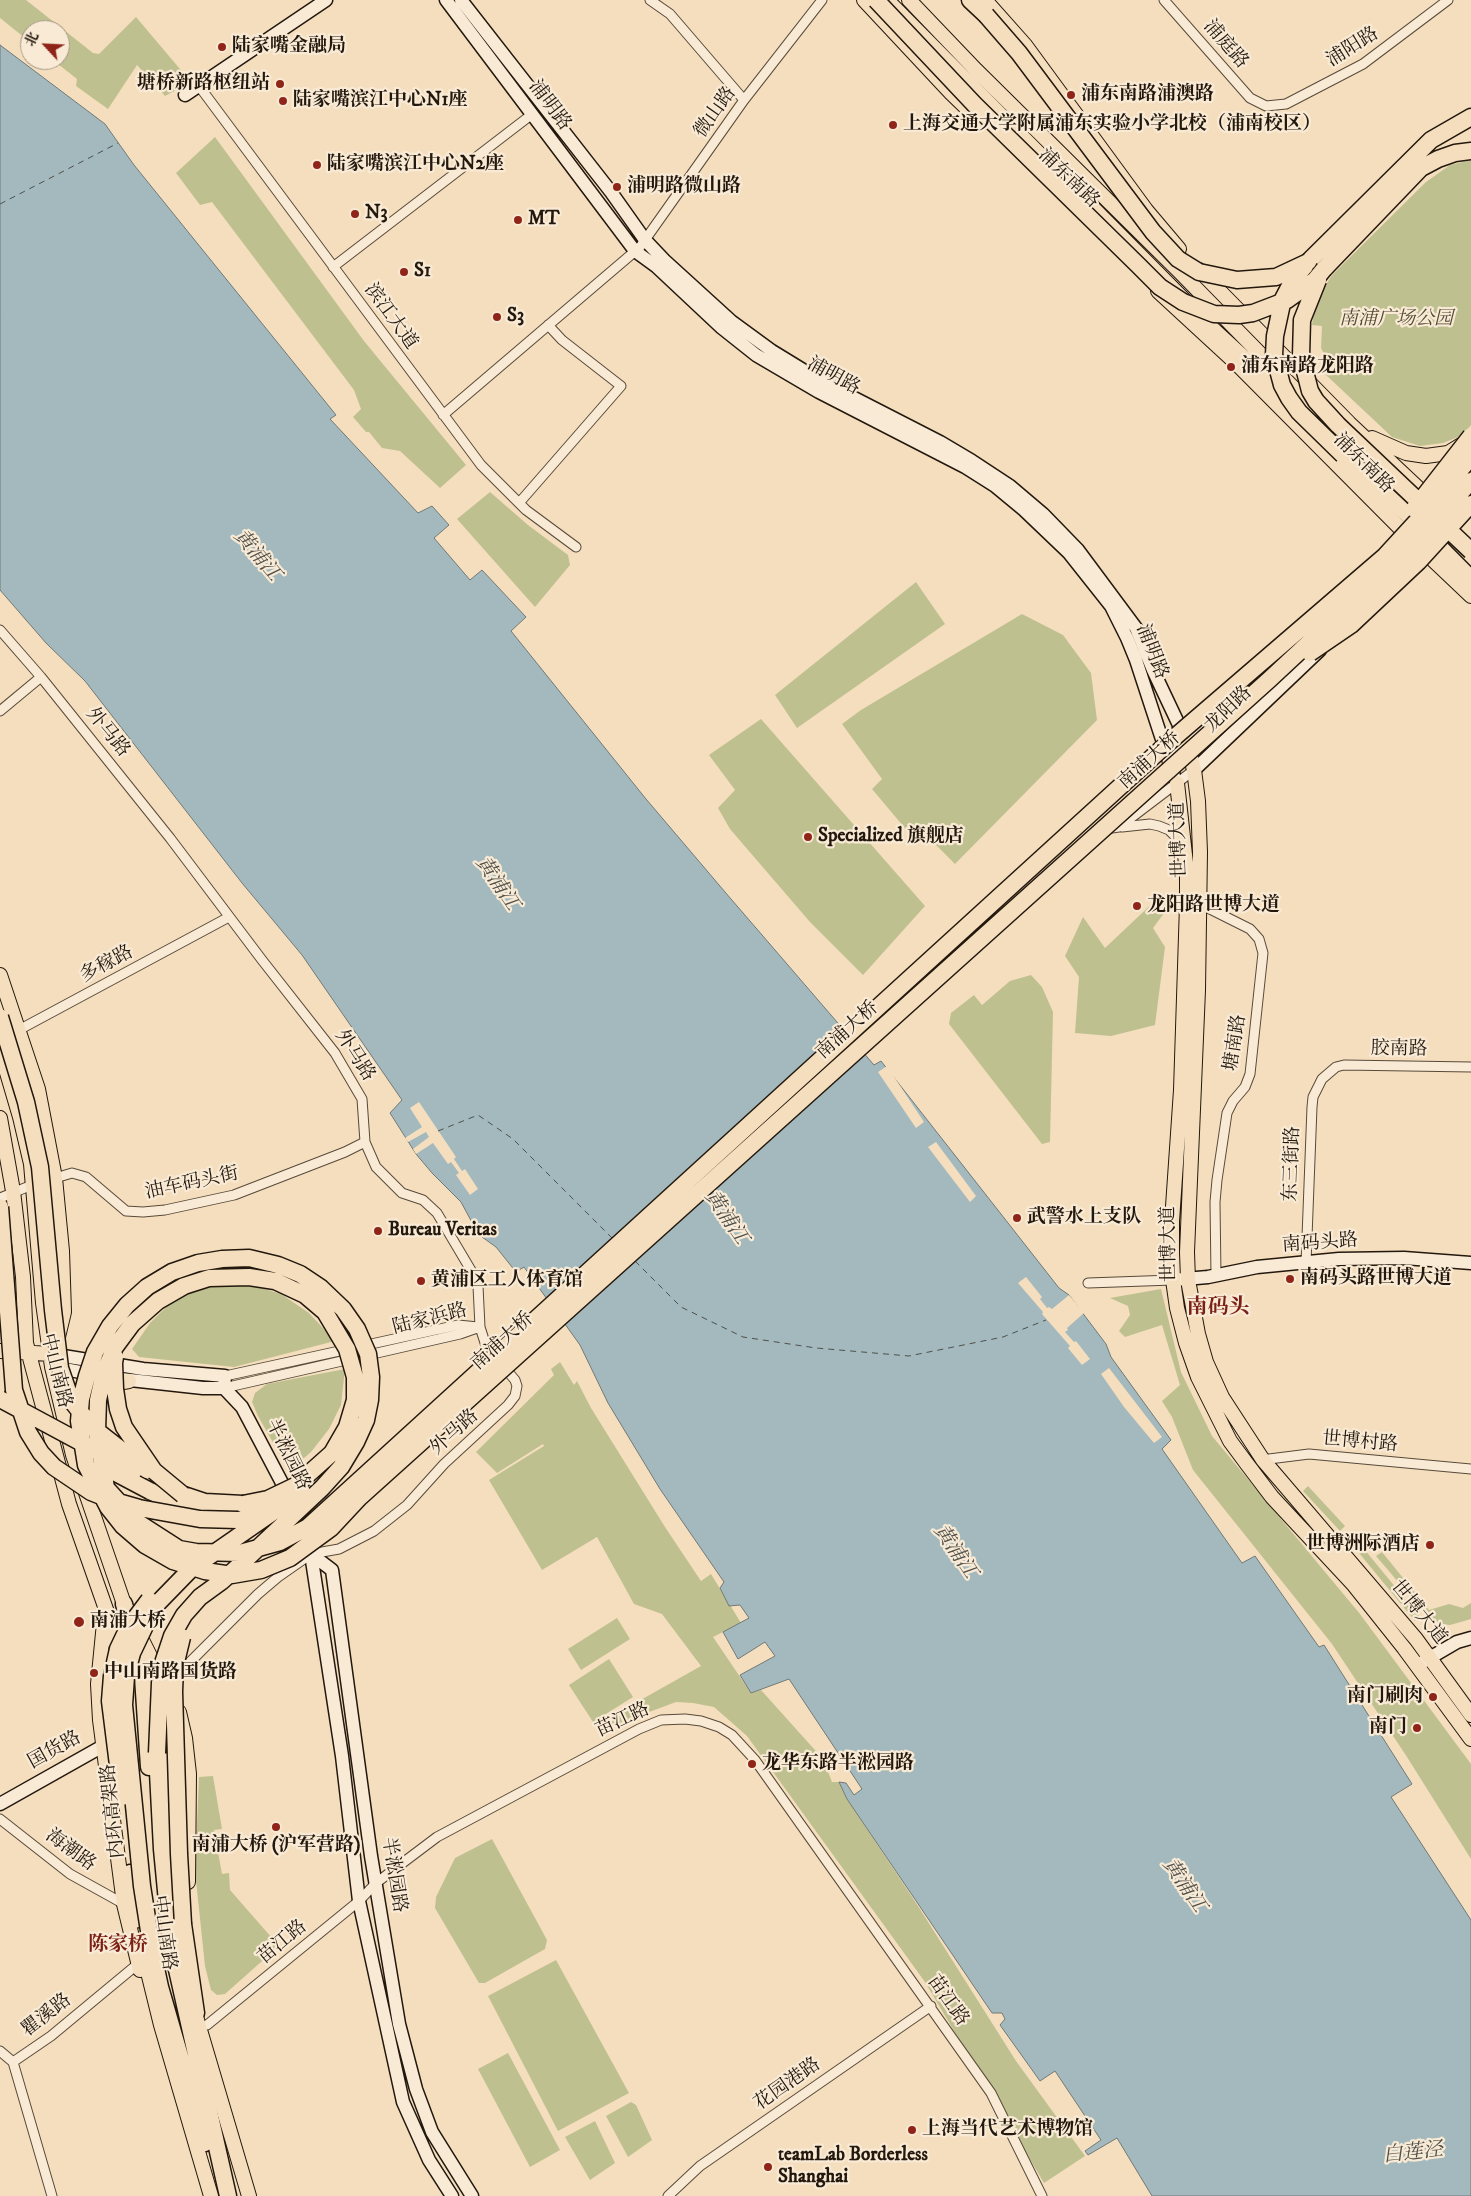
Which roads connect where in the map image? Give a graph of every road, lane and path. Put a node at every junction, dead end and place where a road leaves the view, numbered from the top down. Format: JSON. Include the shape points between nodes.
{"nodes":[{"id":1,"x":326,"y":0,"type":"edge"},
{"id":2,"x":446,"y":0,"type":"edge"},
{"id":3,"x":461,"y":0,"type":"edge"},
{"id":4,"x":650,"y":0,"type":"edge"},
{"id":5,"x":822,"y":0,"type":"edge"},
{"id":6,"x":864,"y":0,"type":"edge"},
{"id":7,"x":876,"y":0,"type":"edge"},
{"id":8,"x":888,"y":0,"type":"edge"},
{"id":9,"x":909,"y":0,"type":"edge"},
{"id":10,"x":970,"y":0,"type":"edge"},
{"id":11,"x":1164,"y":0,"type":"edge"},
{"id":12,"x":1448,"y":0,"type":"edge"},
{"id":13,"x":985,"y":8,"type":"edge"},
{"id":14,"x":200,"y":86,"type":"junction"},
{"id":15,"x":185,"y":95,"type":"dead end"},
{"id":16,"x":744,"y":100,"type":"junction"},
{"id":17,"x":1266,"y":106,"type":"joint"},
{"id":18,"x":532,"y":115,"type":"junction"},
{"id":19,"x":1471,"y":117,"type":"edge"},
{"id":20,"x":1471,"y":151,"type":"edge"},
{"id":21,"x":640,"y":246,"type":"junction"},
{"id":22,"x":1308,"y":262,"type":"junction"},
{"id":23,"x":333,"y":267,"type":"junction"},
{"id":24,"x":1324,"y":269,"type":"junction"},
{"id":25,"x":1181,"y":273,"type":"junction"},
{"id":26,"x":1226,"y":299,"type":"junction"},
{"id":27,"x":1228,"y":322,"type":"junction"},
{"id":28,"x":548,"y":325,"type":"junction"},
{"id":29,"x":1253,"y":327,"type":"junction"},
{"id":30,"x":1211,"y":334,"type":"junction"},
{"id":31,"x":442,"y":415,"type":"junction"},
{"id":32,"x":1349,"y":423,"type":"junction"},
{"id":33,"x":1471,"y":436,"type":"edge"},
{"id":34,"x":1471,"y":457,"type":"edge"},
{"id":35,"x":1471,"y":481,"type":"edge"},
{"id":36,"x":519,"y":503,"type":"junction"},
{"id":37,"x":1471,"y":504,"type":"edge"},
{"id":38,"x":1471,"y":516,"type":"edge"},
{"id":39,"x":1451,"y":538,"type":"junction"},
{"id":40,"x":1412,"y":540,"type":"junction"},
{"id":41,"x":1471,"y":541,"type":"edge"},
{"id":42,"x":576,"y":547,"type":"dead end"},
{"id":43,"x":1471,"y":551,"type":"edge"},
{"id":44,"x":1471,"y":560,"type":"edge"},
{"id":45,"x":1471,"y":570,"type":"edge"},
{"id":46,"x":1471,"y":579,"type":"edge"},
{"id":47,"x":1367,"y":582,"type":"junction"},
{"id":48,"x":1343,"y":590,"type":"junction"},
{"id":49,"x":1471,"y":596,"type":"edge"},
{"id":50,"x":0,"y":630,"type":"edge"},
{"id":51,"x":41,"y":677,"type":"junction"},
{"id":52,"x":1270,"y":679,"type":"junction"},
{"id":53,"x":0,"y":711,"type":"edge"},
{"id":54,"x":1186,"y":742,"type":"junction"},
{"id":55,"x":1168,"y":760,"type":"junction"},
{"id":56,"x":1194,"y":770,"type":"junction"},
{"id":57,"x":1177,"y":783,"type":"junction"},
{"id":58,"x":1119,"y":827,"type":"junction"},
{"id":59,"x":1187,"y":873,"type":"junction"},
{"id":60,"x":1200,"y":904,"type":"junction"},
{"id":61,"x":230,"y":917,"type":"junction"},
{"id":62,"x":0,"y":976,"type":"edge"},
{"id":63,"x":0,"y":1017,"type":"edge"},
{"id":64,"x":19,"y":1031,"type":"junction"},
{"id":65,"x":0,"y":1041,"type":"edge"},
{"id":66,"x":0,"y":1049,"type":"edge"},
{"id":67,"x":1471,"y":1067,"type":"edge"},
{"id":68,"x":1328,"y":1072,"type":"joint"},
{"id":69,"x":0,"y":1118,"type":"edge"},
{"id":70,"x":365,"y":1142,"type":"junction"},
{"id":71,"x":55,"y":1178,"type":"junction"},
{"id":72,"x":33,"y":1185,"type":"junction"},
{"id":73,"x":14,"y":1191,"type":"junction"},
{"id":74,"x":0,"y":1198,"type":"edge"},
{"id":75,"x":0,"y":1207,"type":"edge"},
{"id":76,"x":1306,"y":1262,"type":"junction"},
{"id":77,"x":1471,"y":1263,"type":"edge"},
{"id":78,"x":1216,"y":1276,"type":"junction"},
{"id":79,"x":23,"y":1277,"type":"junction"},
{"id":80,"x":1173,"y":1280,"type":"junction"},
{"id":81,"x":1188,"y":1280,"type":"junction"},
{"id":82,"x":1088,"y":1283,"type":"dead end"},
{"id":83,"x":0,"y":1300,"type":"edge"},
{"id":84,"x":480,"y":1327,"type":"junction"},
{"id":85,"x":0,"y":1351,"type":"edge"},
{"id":86,"x":30,"y":1358,"type":"junction"},
{"id":87,"x":51,"y":1361,"type":"junction"},
{"id":88,"x":0,"y":1364,"type":"edge"},
{"id":89,"x":129,"y":1381,"type":"junction"},
{"id":90,"x":225,"y":1382,"type":"junction"},
{"id":91,"x":69,"y":1393,"type":"junction"},
{"id":92,"x":0,"y":1399,"type":"edge"},
{"id":93,"x":0,"y":1410,"type":"edge"},
{"id":94,"x":68,"y":1431,"type":"junction"},
{"id":95,"x":1262,"y":1460,"type":"junction"},
{"id":96,"x":1247,"y":1464,"type":"junction"},
{"id":97,"x":1471,"y":1469,"type":"edge"},
{"id":98,"x":322,"y":1488,"type":"junction"},
{"id":99,"x":303,"y":1491,"type":"joint"},
{"id":100,"x":184,"y":1494,"type":"junction"},
{"id":101,"x":219,"y":1518,"type":"junction"},
{"id":102,"x":312,"y":1554,"type":"junction"},
{"id":103,"x":191,"y":1569,"type":"junction"},
{"id":104,"x":222,"y":1581,"type":"junction"},
{"id":105,"x":102,"y":1597,"type":"junction"},
{"id":106,"x":124,"y":1604,"type":"junction"},
{"id":107,"x":111,"y":1630,"type":"junction"},
{"id":108,"x":1471,"y":1638,"type":"edge"},
{"id":109,"x":1430,"y":1657,"type":"junction"},
{"id":110,"x":151,"y":1658,"type":"junction"},
{"id":111,"x":1417,"y":1666,"type":"junction"},
{"id":112,"x":168,"y":1684,"type":"junction"},
{"id":113,"x":139,"y":1693,"type":"junction"},
{"id":114,"x":1471,"y":1715,"type":"edge"},
{"id":115,"x":1471,"y":1739,"type":"edge"},
{"id":116,"x":103,"y":1746,"type":"junction"},
{"id":117,"x":161,"y":1746,"type":"junction"},
{"id":118,"x":0,"y":1804,"type":"edge"},
{"id":119,"x":0,"y":1819,"type":"edge"},
{"id":120,"x":376,"y":1883,"type":"junction"},
{"id":121,"x":359,"y":1901,"type":"junction"},
{"id":122,"x":124,"y":1904,"type":"junction"},
{"id":123,"x":135,"y":1920,"type":"joint"},
{"id":124,"x":171,"y":1943,"type":"junction"},
{"id":125,"x":152,"y":1950,"type":"junction"},
{"id":126,"x":143,"y":1967,"type":"junction"},
{"id":127,"x":931,"y":2006,"type":"junction"},
{"id":128,"x":202,"y":2024,"type":"junction"},
{"id":129,"x":0,"y":2051,"type":"edge"},
{"id":130,"x":13,"y":2062,"type":"junction"},
{"id":131,"x":52,"y":2196,"type":"edge"},
{"id":132,"x":211,"y":2196,"type":"edge"},
{"id":133,"x":221,"y":2196,"type":"edge"},
{"id":134,"x":228,"y":2196,"type":"edge"},
{"id":135,"x":249,"y":2196,"type":"edge"},
{"id":136,"x":452,"y":2196,"type":"edge"},
{"id":137,"x":472,"y":2196,"type":"edge"},
{"id":138,"x":668,"y":2196,"type":"edge"},
{"id":139,"x":1042,"y":2196,"type":"edge"}],
"edges":[{"from":1,"to":14,"type":"main road"},
{"from":2,"to":18,"type":"main road","name":"浦明路"},
{"from":3,"to":21,"type":"main road","name":"浦明路","via":[[611,192]]},
{"from":4,"to":16,"type":"street","via":[[670,14]]},
{"from":5,"to":16,"type":"street","name":"微山路"},
{"from":6,"to":30,"type":"main road","name":"浦东南路","via":[[951,93]]},
{"from":7,"to":24,"type":"highway","bridge":true,"via":[[975,105],[1138,266],[1160,287],[1183,302],[1214,314],[1253,313],[1278,306],[1316,280]]},
{"from":8,"to":30,"type":"main road","name":"浦东南路"},
{"from":9,"to":25,"type":"main road","name":"浦东南路"},
{"from":10,"to":13,"type":"highway"},
{"from":11,"to":17,"type":"street","name":"浦庭路","via":[[1250,98]]},
{"from":12,"to":17,"type":"street","name":"浦阳路","via":[[1363,64],[1286,104]]},
{"from":13,"to":22,"type":"highway","bridge":true,"via":[[1153,232],[1178,259],[1199,272],[1237,280],[1276,277]]},
{"from":13,"to":26,"type":"main road","name":"浦东南路","via":[[1025,45],[1146,210]]},
{"from":14,"to":15,"type":"main road"},
{"from":14,"to":23,"type":"street","name":"滨江大道"},
{"from":16,"to":21,"type":"street","name":"微山路"},
{"from":18,"to":21,"type":"main road","name":"浦明路"},
{"from":18,"to":23,"type":"street"},
{"from":19,"to":22,"type":"highway","via":[[1431,140]]},
{"from":20,"to":24,"type":"highway","via":[[1455,153],[1422,168]]},
{"from":21,"to":28,"type":"street","name":"微山路"},
{"from":21,"to":54,"type":"main road","name":"浦明路","via":[[664,260],[731,321],[772,351],[821,381],[972,461],[1010,486],[1043,514],[1078,550],[1136,628]]},
{"from":21,"to":55,"type":"main road","name":"浦明路","via":[[657,267],[756,355],[819,392],[965,467],[995,486],[1069,553],[1111,606],[1136,660]]},
{"from":22,"to":46,"type":"highway","bridge":true,"via":[[1288,290],[1278,316],[1274,355],[1282,385],[1299,412]]},
{"from":23,"to":31,"type":"street","name":"滨江大道"},
{"from":24,"to":43,"type":"highway","bridge":true,"via":[[1302,320],[1301,356],[1310,391],[1338,425]]},
{"from":25,"to":26,"type":"main road","name":"浦东南路"},
{"from":25,"to":27,"type":"main road","name":"浦东南路"},
{"from":26,"to":29,"type":"main road","name":"浦东南路"},
{"from":27,"to":29,"type":"main road","via":[[1241,322]]},
{"from":27,"to":30,"type":"main road"},
{"from":27,"to":39,"type":"main road","name":"浦东南路","via":[[1344,438]]},
{"from":28,"to":31,"type":"street","name":"微山路"},
{"from":28,"to":36,"type":"street","via":[[562,340],[621,386]]},
{"from":29,"to":32,"type":"main road","name":"浦东南路"},
{"from":30,"to":39,"type":"main road","name":"浦东南路","via":[[1409,509]]},
{"from":30,"to":40,"type":"main road","name":"浦东南路","via":[[1234,362]]},
{"from":31,"to":36,"type":"street","name":"滨江大道","via":[[481,465]]},
{"from":32,"to":33,"type":"main road","via":[[1380,443],[1406,453],[1426,456],[1448,453]]},
{"from":32,"to":39,"type":"main road","name":"浦东南路","via":[[1422,492]]},
{"from":33,"to":48,"type":"highway","bridge":true,"via":[[1403,523]]},
{"from":34,"to":48,"type":"highway","name":"南浦大桥","bridge":true,"via":[[1385,556]]},
{"from":35,"to":52,"type":"highway","name":"南浦大桥","bridge":true,"via":[[1420,539]]},
{"from":36,"to":42,"type":"street","name":"滨江大道"},
{"from":37,"to":52,"type":"highway","bridge":true,"via":[[1418,562],[1351,625]]},
{"from":38,"to":39,"type":"main road"},
{"from":39,"to":41,"type":"main road","name":"浦东南路"},
{"from":39,"to":44,"type":"main road","name":"浦东南路"},
{"from":39,"to":45,"type":"main road","name":"浦东南路"},
{"from":40,"to":47,"type":"main road","name":"龙阳路"},
{"from":40,"to":49,"type":"main road","name":"浦东南路"},
{"from":47,"to":54,"type":"main road","name":"龙阳路"},
{"from":47,"to":56,"type":"main road","name":"龙阳路","via":[[1327,644]]},
{"from":48,"to":100,"type":"highway","name":"南浦大桥","bridge":true,"via":[[1169,742],[308,1527],[280,1542],[240,1553],[179,1549],[137,1522],[106,1488],[97,1431],[98,1400],[104,1373],[115,1347],[132,1324],[158,1301],[184,1286],[210,1278],[249,1277],[274,1281],[305,1295],[325,1312],[347,1349],[354,1377],[355,1400],[347,1427],[332,1453],[295,1486],[268,1498],[243,1504],[205,1502]]},
{"from":50,"to":51,"type":"street","name":"外马路"},
{"from":51,"to":53,"type":"street"},
{"from":51,"to":61,"type":"street","name":"外马路"},
{"from":52,"to":98,"type":"highway","name":"南浦大桥","bridge":true,"via":[[385,1475],[331,1528],[290,1558],[261,1570],[232,1575],[205,1571],[173,1561],[145,1544],[108,1508],[86,1465],[79,1421],[81,1399],[96,1352],[110,1326],[127,1305],[172,1272],[222,1259],[249,1258],[278,1265],[321,1288],[343,1309],[357,1329],[368,1354],[371,1377],[366,1420],[341,1467]]},
{"from":54,"to":55,"type":"street","name":"龙阳路"},
{"from":54,"to":56,"type":"main road","name":"世博大道"},
{"from":55,"to":57,"type":"main road","name":"浦明路"},
{"from":55,"to":58,"type":"street","name":"龙阳路","via":[[1097,830]]},
{"from":56,"to":57,"type":"street","name":"龙阳路"},
{"from":56,"to":60,"type":"main road","name":"世博大道","via":[[1198,800]]},
{"from":57,"to":58,"type":"street","name":"龙阳路"},
{"from":57,"to":59,"type":"main road","name":"世博大道"},
{"from":58,"to":59,"type":"street","via":[[1150,824],[1169,830],[1182,849]]},
{"from":59,"to":80,"type":"main road","name":"世博大道","via":[[1181,1090],[1172,1221]]},
{"from":60,"to":78,"type":"street","name":"塘南路","via":[[1250,929],[1259,939],[1263,953],[1252,1064],[1245,1086],[1227,1113],[1217,1180]]},
{"from":60,"to":81,"type":"main road","name":"世博大道"},
{"from":61,"to":64,"type":"street","name":"多稼路"},
{"from":61,"to":70,"type":"street","name":"外马路","via":[[335,1053],[362,1099]]},
{"from":62,"to":64,"type":"main road","name":"中山南路"},
{"from":63,"to":100,"type":"highway","bridge":true,"via":[[33,1130],[40,1168],[60,1368],[71,1400],[92,1427],[148,1472]]},
{"from":64,"to":65,"type":"street","name":"多稼路"},
{"from":64,"to":71,"type":"main road","name":"中山南路","via":[[38,1090]]},
{"from":66,"to":72,"type":"main road","name":"中山南路","via":[[20,1117]]},
{"from":67,"to":68,"type":"street","name":"胶南路","via":[[1344,1066]]},
{"from":68,"to":76,"type":"street","name":"东三街路","via":[[1317,1088],[1312,1107]]},
{"from":69,"to":73,"type":"main road","name":"中山南路"},
{"from":70,"to":71,"type":"street","name":"油车码头街","via":[[234,1195],[165,1210],[126,1211],[86,1177],[72,1173]]},
{"from":70,"to":84,"type":"street","name":"外马路","via":[[376,1167],[402,1193],[423,1200],[437,1213],[472,1272],[480,1296]]},
{"from":71,"to":72,"type":"street","name":"油车码头街"},
{"from":71,"to":87,"type":"main road","name":"中山南路","via":[[64,1312]]},
{"from":72,"to":73,"type":"street","name":"油车码头街"},
{"from":72,"to":87,"type":"main road","name":"中山南路"},
{"from":73,"to":74,"type":"street","name":"油车码头街"},
{"from":73,"to":79,"type":"main road","name":"中山南路"},
{"from":75,"to":101,"type":"highway","bridge":true,"via":[[14,1390],[28,1432],[41,1453],[73,1481],[111,1500],[200,1519]]},
{"from":76,"to":77,"type":"main road","name":"南码头路","via":[[1404,1258]]},
{"from":76,"to":78,"type":"main road","name":"南码头路","via":[[1257,1267]]},
{"from":78,"to":81,"type":"main road","name":"南码头路"},
{"from":79,"to":83,"type":"main road"},
{"from":79,"to":86,"type":"main road","name":"中山南路","via":[[26,1343]]},
{"from":80,"to":81,"type":"main road","name":"南码头路"},
{"from":80,"to":82,"type":"street"},
{"from":80,"to":96,"type":"main road","name":"世博大道","via":[[1186,1343],[1198,1377],[1230,1441]]},
{"from":81,"to":95,"type":"main road","name":"世博大道","via":[[1206,1362],[1222,1397]]},
{"from":84,"to":90,"type":"street","name":"陆家浜路","via":[[458,1325]]},
{"from":84,"to":102,"type":"street","name":"外马路","via":[[486,1346],[515,1380],[515,1396],[444,1464],[407,1505],[374,1531],[339,1549]]},
{"from":85,"to":86,"type":"main road","name":"陆家浜路"},
{"from":86,"to":87,"type":"main road","name":"陆家浜路"},
{"from":86,"to":88,"type":"main road","name":"陆家浜路"},
{"from":86,"to":105,"type":"main road","name":"中山南路","via":[[69,1504]]},
{"from":87,"to":89,"type":"main road","name":"陆家浜路"},
{"from":87,"to":90,"type":"main road","name":"陆家浜路","via":[[143,1369]]},
{"from":87,"to":91,"type":"main road"},
{"from":87,"to":94,"type":"main road","name":"中山南路"},
{"from":89,"to":90,"type":"main road","name":"陆家浜路","via":[[203,1388]]},
{"from":89,"to":91,"type":"main road"},
{"from":90,"to":102,"type":"main road","name":"半淞园路","via":[[254,1428],[281,1481]]},
{"from":91,"to":94,"type":"main road","via":[[72,1409]]},
{"from":92,"to":100,"type":"highway","bridge":true},
{"from":93,"to":101,"type":"highway","bridge":true,"via":[[150,1491]]},
{"from":94,"to":106,"type":"main road","name":"中山南路"},
{"from":95,"to":96,"type":"street","name":"世博村路"},
{"from":95,"to":97,"type":"street","name":"世博村路","via":[[1309,1454]]},
{"from":95,"to":109,"type":"main road","name":"世博大道"},
{"from":96,"to":111,"type":"main road","name":"世博大道","via":[[1272,1497],[1353,1584]]},
{"from":98,"to":101,"type":"highway","bridge":true,"via":[[301,1501],[265,1515],[238,1520]]},
{"from":98,"to":104,"type":"highway","name":"南浦大桥","bridge":true},
{"from":99,"to":100,"type":"highway","name":"南浦大桥","bridge":true,"via":[[337,1458],[354,1428],[363,1396],[362,1369],[351,1335],[333,1311],[313,1293],[294,1280],[268,1270],[237,1268],[206,1270],[170,1283],[146,1299],[124,1327],[114,1363],[118,1409],[124,1427],[154,1471]]},
{"from":99,"to":103,"type":"highway","name":"内环高架路","bridge":true},
{"from":102,"to":112,"type":"street","name":"外马路","via":[[258,1594]]},
{"from":102,"to":120,"type":"main road","name":"半淞园路","via":[[332,1570]]},
{"from":102,"to":121,"type":"main road","name":"半淞园路","via":[[342,1756]]},
{"from":103,"to":123,"type":"highway","bridge":true,"via":[[165,1585],[146,1603],[121,1642],[112,1676],[110,1701]]},
{"from":103,"to":125,"type":"highway","name":"内环高架路","bridge":true,"via":[[154,1607],[132,1654],[126,1676],[124,1706],[128,1754]]},
{"from":104,"to":117,"type":"highway","name":"南浦大桥","bridge":true,"via":[[184,1615],[172,1636],[160,1683]]},
{"from":104,"to":128,"type":"highway","bridge":true,"via":[[196,1610],[179,1645],[175,1666],[175,1751],[184,1924]]},
{"from":105,"to":107,"type":"main road","name":"中山南路"},
{"from":105,"to":116,"type":"main road","name":"中山南路","via":[[104,1634],[98,1684]]},
{"from":106,"to":110,"type":"main road","name":"中山南路"},
{"from":106,"to":113,"type":"highway","via":[[139,1655]]},
{"from":107,"to":113,"type":"highway"},
{"from":107,"to":126,"type":"main road","name":"中山南路"},
{"from":108,"to":109,"type":"main road"},
{"from":109,"to":111,"type":"main road"},
{"from":109,"to":114,"type":"main road","name":"世博大道"},
{"from":110,"to":112,"type":"main road","name":"中山南路"},
{"from":110,"to":117,"type":"main road","name":"中山南路","via":[[162,1695]]},
{"from":111,"to":115,"type":"main road","name":"世博大道"},
{"from":112,"to":117,"type":"main road"},
{"from":112,"to":128,"type":"main road","name":"中山南路","via":[[178,1707],[187,1753],[191,1930]]},
{"from":113,"to":124,"type":"highway","via":[[154,1857]]},
{"from":113,"to":125,"type":"highway","bridge":true},
{"from":116,"to":118,"type":"main road","name":"国货路"},
{"from":116,"to":122,"type":"main road","name":"中山南路"},
{"from":117,"to":124,"type":"highway","via":[[162,1849]]},
{"from":117,"to":128,"type":"main road","name":"中山南路","via":[[183,1970]]},
{"from":119,"to":122,"type":"street","name":"海潮路","via":[[70,1874]]},
{"from":120,"to":121,"type":"street","name":"苗江路"},
{"from":120,"to":127,"type":"street","name":"苗江路","via":[[437,1837],[639,1729],[661,1720],[701,1721],[732,1735],[755,1760]]},
{"from":120,"to":137,"type":"main road","name":"半淞园路","via":[[399,2024],[416,2089],[432,2132]]},
{"from":121,"to":128,"type":"street","name":"苗江路"},
{"from":121,"to":136,"type":"main road","name":"半淞园路","via":[[404,2102],[429,2160]]},
{"from":122,"to":126,"type":"main road","name":"中山南路"},
{"from":123,"to":126,"type":"main road"},
{"from":124,"to":134,"type":"highway"},
{"from":125,"to":133,"type":"highway","name":"内环高架路"},
{"from":126,"to":130,"type":"street","name":"瞿溪路"},
{"from":126,"to":132,"type":"main road","name":"中山南路"},
{"from":127,"to":138,"type":"street","name":"花园港路","via":[[700,2166]]},
{"from":127,"to":139,"type":"street","name":"苗江路","via":[[991,2092]]},
{"from":128,"to":135,"type":"main road","name":"中山南路","via":[[214,2079]]},
{"from":129,"to":130,"type":"street"},
{"from":130,"to":131,"type":"street","name":"瞿溪路"}]}
